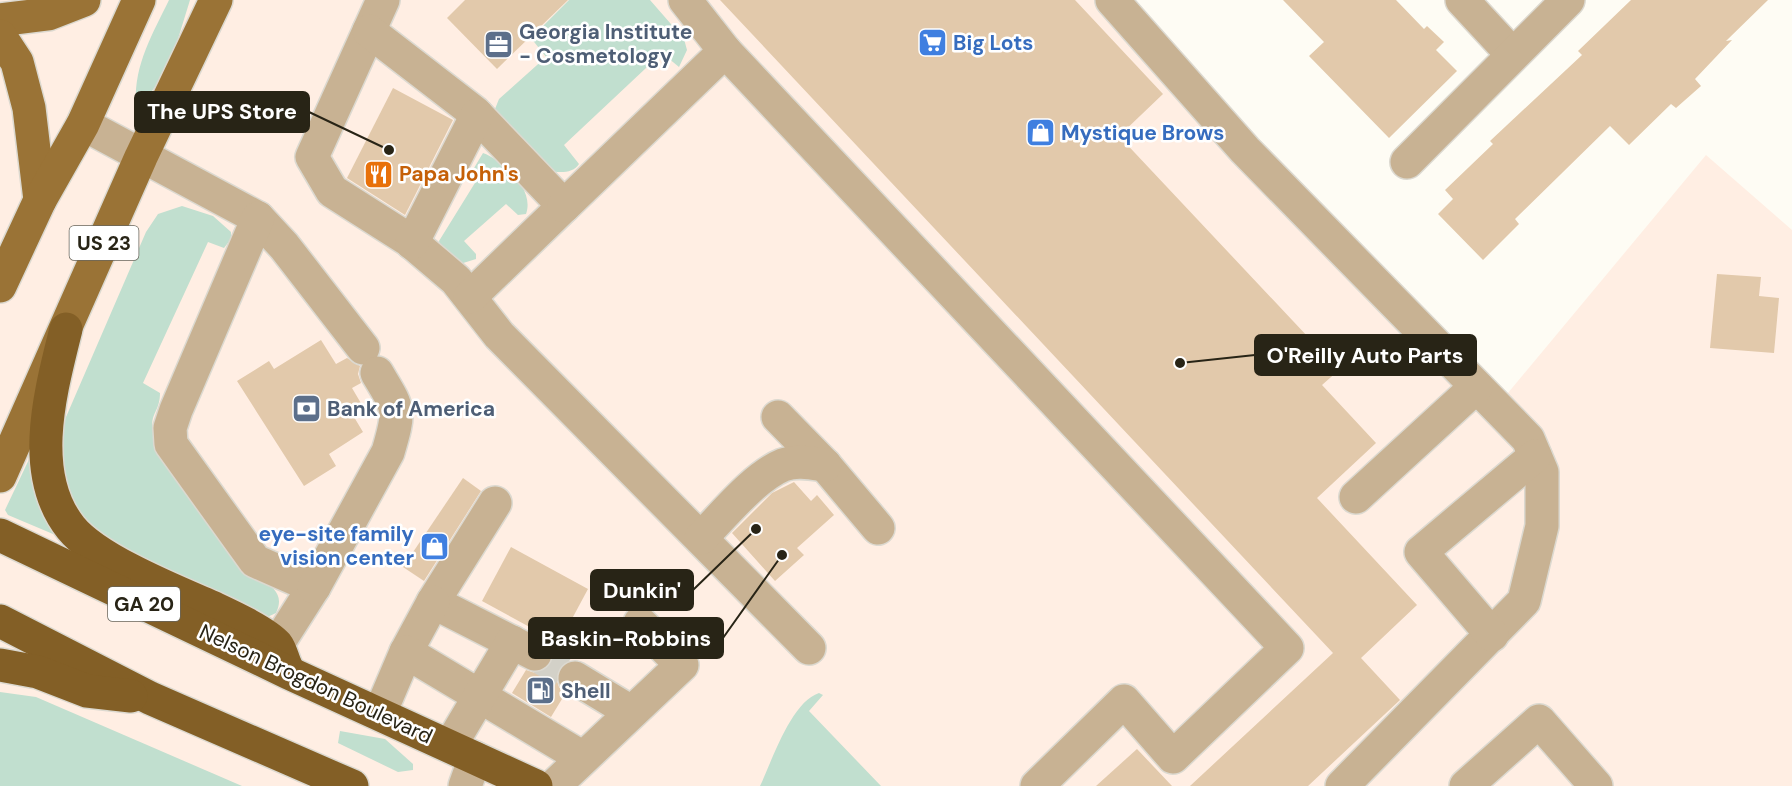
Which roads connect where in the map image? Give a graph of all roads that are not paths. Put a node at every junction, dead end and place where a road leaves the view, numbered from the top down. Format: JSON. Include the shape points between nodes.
{"nodes":[{"id":1,"x":84,"y":0,"type":"edge"},
{"id":2,"x":139,"y":0,"type":"edge"},
{"id":3,"x":216,"y":0,"type":"edge"},
{"id":4,"x":383,"y":0,"type":"edge"},
{"id":5,"x":685,"y":0,"type":"edge"},
{"id":6,"x":1112,"y":0,"type":"edge"},
{"id":7,"x":1462,"y":0,"type":"edge"},
{"id":8,"x":1568,"y":0,"type":"edge"},
{"id":9,"x":0,"y":20,"type":"edge"},
{"id":10,"x":369,"y":31,"type":"junction"},
{"id":11,"x":0,"y":36,"type":"edge"},
{"id":12,"x":725,"y":51,"type":"junction"},
{"id":13,"x":1512,"y":54,"type":"junction"},
{"id":14,"x":477,"y":115,"type":"junction"},
{"id":15,"x":82,"y":124,"type":"junction"},
{"id":16,"x":141,"y":157,"type":"junction"},
{"id":17,"x":1407,"y":162,"type":"dead end"},
{"id":18,"x":40,"y":200,"type":"junction"},
{"id":19,"x":564,"y":206,"type":"junction"},
{"id":20,"x":258,"y":218,"type":"junction"},
{"id":21,"x":412,"y":243,"type":"junction"},
{"id":22,"x":4,"y":266,"type":"edge"},
{"id":23,"x":470,"y":297,"type":"junction"},
{"id":24,"x":66,"y":329,"type":"junction"},
{"id":25,"x":1476,"y":387,"type":"junction"},
{"id":26,"x":778,"y":417,"type":"dead end"},
{"id":27,"x":1535,"y":456,"type":"junction"},
{"id":28,"x":825,"y":465,"type":"junction"},
{"id":29,"x":0,"y":476,"type":"edge"},
{"id":30,"x":1356,"y":497,"type":"dead end"},
{"id":31,"x":495,"y":503,"type":"dead end"},
{"id":32,"x":879,"y":528,"type":"dead end"},
{"id":33,"x":0,"y":535,"type":"edge"},
{"id":34,"x":700,"y":538,"type":"junction"},
{"id":35,"x":314,"y":587,"type":"junction"},
{"id":36,"x":434,"y":602,"type":"junction"},
{"id":37,"x":0,"y":621,"type":"edge"},
{"id":38,"x":640,"y":623,"type":"dead end"},
{"id":39,"x":1492,"y":635,"type":"junction"},
{"id":40,"x":809,"y":648,"type":"dead end"},
{"id":41,"x":406,"y":652,"type":"junction"},
{"id":42,"x":283,"y":659,"type":"junction"},
{"id":43,"x":0,"y":665,"type":"edge"},
{"id":44,"x":574,"y":678,"type":"tunnel mouth"},
{"id":45,"x":478,"y":696,"type":"junction"},
{"id":46,"x":150,"y":698,"type":"junction"},
{"id":47,"x":632,"y":712,"type":"junction"},
{"id":48,"x":380,"y":713,"type":"junction"},
{"id":49,"x":583,"y":759,"type":"junction"},
{"id":50,"x":464,"y":763,"type":"edge"},
{"id":51,"x":352,"y":786,"type":"edge"},
{"id":52,"x":536,"y":786,"type":"edge"},
{"id":53,"x":554,"y":786,"type":"edge"},
{"id":54,"x":1038,"y":786,"type":"edge"},
{"id":55,"x":1342,"y":786,"type":"edge"},
{"id":56,"x":1466,"y":786,"type":"edge"},
{"id":57,"x":1596,"y":786,"type":"edge"}],
"edges":[{"from":1,"to":9,"type":"main road","via":[[48,14]]},
{"from":2,"to":15,"type":"main road"},
{"from":3,"to":16,"type":"main road","number":"US 23"},
{"from":4,"to":10,"type":"street"},
{"from":5,"to":12,"type":"street"},
{"from":6,"to":25,"type":"street","via":[[1245,150]]},
{"from":7,"to":13,"type":"street"},
{"from":8,"to":13,"type":"street"},
{"from":10,"to":14,"type":"street"},
{"from":10,"to":21,"type":"street","via":[[312,157],[332,191]]},
{"from":11,"to":18,"type":"main road","via":[[18,62],[29,108]]},
{"from":12,"to":19,"type":"street"},
{"from":12,"to":54,"type":"street","via":[[1287,648],[1173,757],[1124,700]]},
{"from":13,"to":17,"type":"street"},
{"from":14,"to":19,"type":"street"},
{"from":14,"to":21,"type":"street"},
{"from":15,"to":16,"type":"street"},
{"from":15,"to":18,"type":"main road"},
{"from":16,"to":20,"type":"street"},
{"from":16,"to":24,"type":"main road","number":"US 23"},
{"from":18,"to":22,"type":"main road"},
{"from":19,"to":23,"type":"street"},
{"from":20,"to":35,"type":"street","via":[[284,246],[370,360],[398,408],[388,452]]},
{"from":20,"to":35,"type":"street","via":[[176,410],[170,428],[171,444],[255,561]]},
{"from":21,"to":23,"type":"street","via":[[456,279]]},
{"from":23,"to":34,"type":"street","via":[[499,334]]},
{"from":24,"to":29,"type":"main road","number":"US 23"},
{"from":24,"to":42,"type":"highway","via":[[47,431],[48,479],[72,529],[113,561],[236,618]]},
{"from":25,"to":27,"type":"street","via":[[1528,439]]},
{"from":25,"to":30,"type":"street"},
{"from":26,"to":28,"type":"street"},
{"from":27,"to":39,"type":"street","via":[[1542,472],[1540,537],[1524,601]]},
{"from":27,"to":39,"type":"street","via":[[1420,552]]},
{"from":28,"to":32,"type":"street"},
{"from":28,"to":34,"type":"street","via":[[782,465]]},
{"from":31,"to":36,"type":"street"},
{"from":33,"to":42,"type":"highway","name":"Nelson Brogdon Boulevard","number":"GA 20"},
{"from":34,"to":40,"type":"street"},
{"from":35,"to":42,"type":"street"},
{"from":36,"to":41,"type":"street"},
{"from":36,"to":45,"type":"street","via":[[524,648]]},
{"from":37,"to":46,"type":"highway"},
{"from":38,"to":47,"type":"street","via":[[682,664]]},
{"from":39,"to":55,"type":"street"},
{"from":41,"to":45,"type":"street"},
{"from":41,"to":48,"type":"street"},
{"from":42,"to":48,"type":"highway","name":"Nelson Brogdon Boulevard","number":"GA 20"},
{"from":43,"to":46,"type":"highway","via":[[38,672],[87,692]]},
{"from":44,"to":47,"type":"street"},
{"from":45,"to":49,"type":"street"},
{"from":45,"to":50,"type":"street"},
{"from":46,"to":51,"type":"highway"},
{"from":47,"to":49,"type":"street"},
{"from":48,"to":50,"type":"highway","name":"Nelson Brogdon Boulevard","number":"GA 20"},
{"from":49,"to":53,"type":"street"},
{"from":50,"to":52,"type":"highway","name":"Nelson Brogdon Boulevard","number":"GA 20"},
{"from":56,"to":57,"type":"street","via":[[1539,721]]}]}
